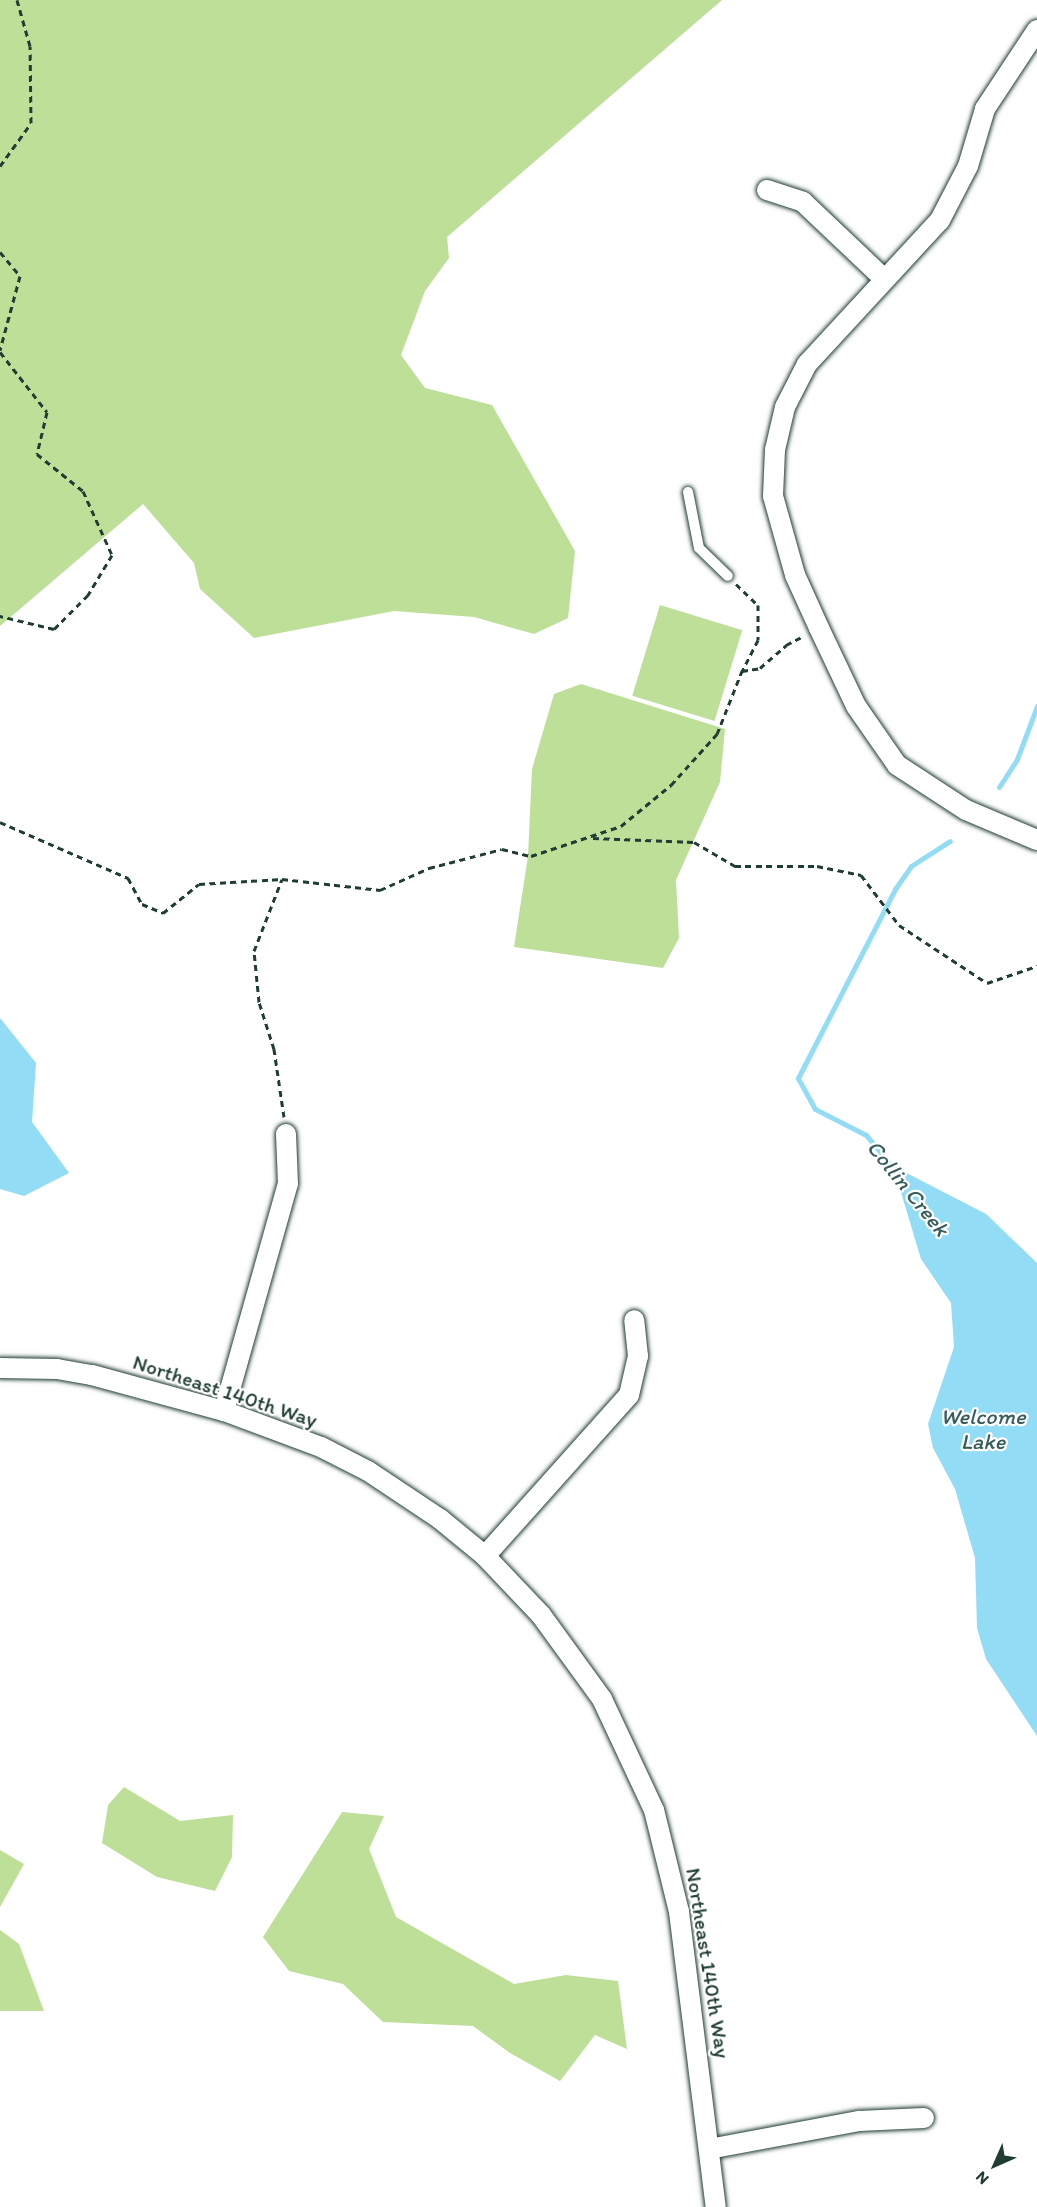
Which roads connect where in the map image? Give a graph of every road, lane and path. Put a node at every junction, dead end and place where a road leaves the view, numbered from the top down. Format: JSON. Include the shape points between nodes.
{"nodes":[{"id":1,"x":17,"y":0,"type":"edge"},
{"id":2,"x":1037,"y":30,"type":"edge"},
{"id":3,"x":0,"y":166,"type":"edge"},
{"id":4,"x":767,"y":190,"type":"dead end"},
{"id":5,"x":0,"y":252,"type":"edge"},
{"id":6,"x":884,"y":279,"type":"junction"},
{"id":7,"x":0,"y":351,"type":"edge"},
{"id":8,"x":688,"y":492,"type":"dead end"},
{"id":9,"x":728,"y":576,"type":"joint"},
{"id":10,"x":0,"y":616,"type":"edge"},
{"id":11,"x":819,"y":628,"type":"junction"},
{"id":12,"x":742,"y":671,"type":"junction"},
{"id":13,"x":0,"y":822,"type":"edge"},
{"id":14,"x":591,"y":837,"type":"junction"},
{"id":15,"x":1037,"y":840,"type":"edge"},
{"id":16,"x":282,"y":879,"type":"junction"},
{"id":17,"x":1037,"y":966,"type":"edge"},
{"id":18,"x":286,"y":1134,"type":"joint"},
{"id":19,"x":634,"y":1320,"type":"dead end"},
{"id":20,"x":0,"y":1368,"type":"edge"},
{"id":21,"x":224,"y":1411,"type":"junction"},
{"id":22,"x":485,"y":1556,"type":"junction"},
{"id":23,"x":924,"y":2118,"type":"dead end"},
{"id":24,"x":709,"y":2149,"type":"junction"},
{"id":25,"x":716,"y":2207,"type":"edge"}],
"edges":[{"from":1,"to":3,"type":"path","via":[[30,46],[31,123]]},
{"from":2,"to":6,"type":"street","via":[[985,109],[968,166],[940,220]]},
{"from":4,"to":6,"type":"street","via":[[803,202]]},
{"from":5,"to":7,"type":"path","via":[[20,276]]},
{"from":6,"to":11,"type":"street","via":[[807,364],[785,408],[775,450],[773,496],[795,575]]},
{"from":7,"to":10,"type":"path","via":[[47,412],[37,454],[83,491],[112,555],[88,596],[54,629]]},
{"from":8,"to":9,"type":"lane","via":[[699,548]]},
{"from":9,"to":12,"type":"path","via":[[758,605],[758,640]]},
{"from":11,"to":12,"type":"path","via":[[786,645],[760,668]]},
{"from":11,"to":15,"type":"street","via":[[856,706],[897,765],[966,810]]},
{"from":12,"to":14,"type":"path","via":[[717,734],[679,776],[621,826]]},
{"from":13,"to":16,"type":"path","via":[[128,878],[142,904],[163,913],[199,884]]},
{"from":14,"to":16,"type":"path","via":[[531,855],[502,849],[429,868],[380,890]]},
{"from":14,"to":17,"type":"path","via":[[694,842],[735,866],[817,866],[861,875],[899,925],[987,984]]},
{"from":16,"to":18,"type":"path","via":[[254,951],[259,1002],[274,1049]]},
{"from":18,"to":21,"type":"street","via":[[288,1185]]},
{"from":19,"to":22,"type":"street","via":[[638,1356],[629,1395]]},
{"from":20,"to":21,"type":"street","name":"Northeast 140th Way","via":[[57,1369],[92,1375]]},
{"from":21,"to":22,"type":"street","name":"Northeast 140th Way","via":[[289,1433],[368,1471],[440,1519]]},
{"from":22,"to":24,"type":"street","name":"Northeast 140th Way","via":[[541,1615],[583,1669],[617,1728],[654,1810],[679,1912]]},
{"from":23,"to":24,"type":"street","via":[[859,2121]]},
{"from":24,"to":25,"type":"street","name":"Northeast 140th Way"}]}
